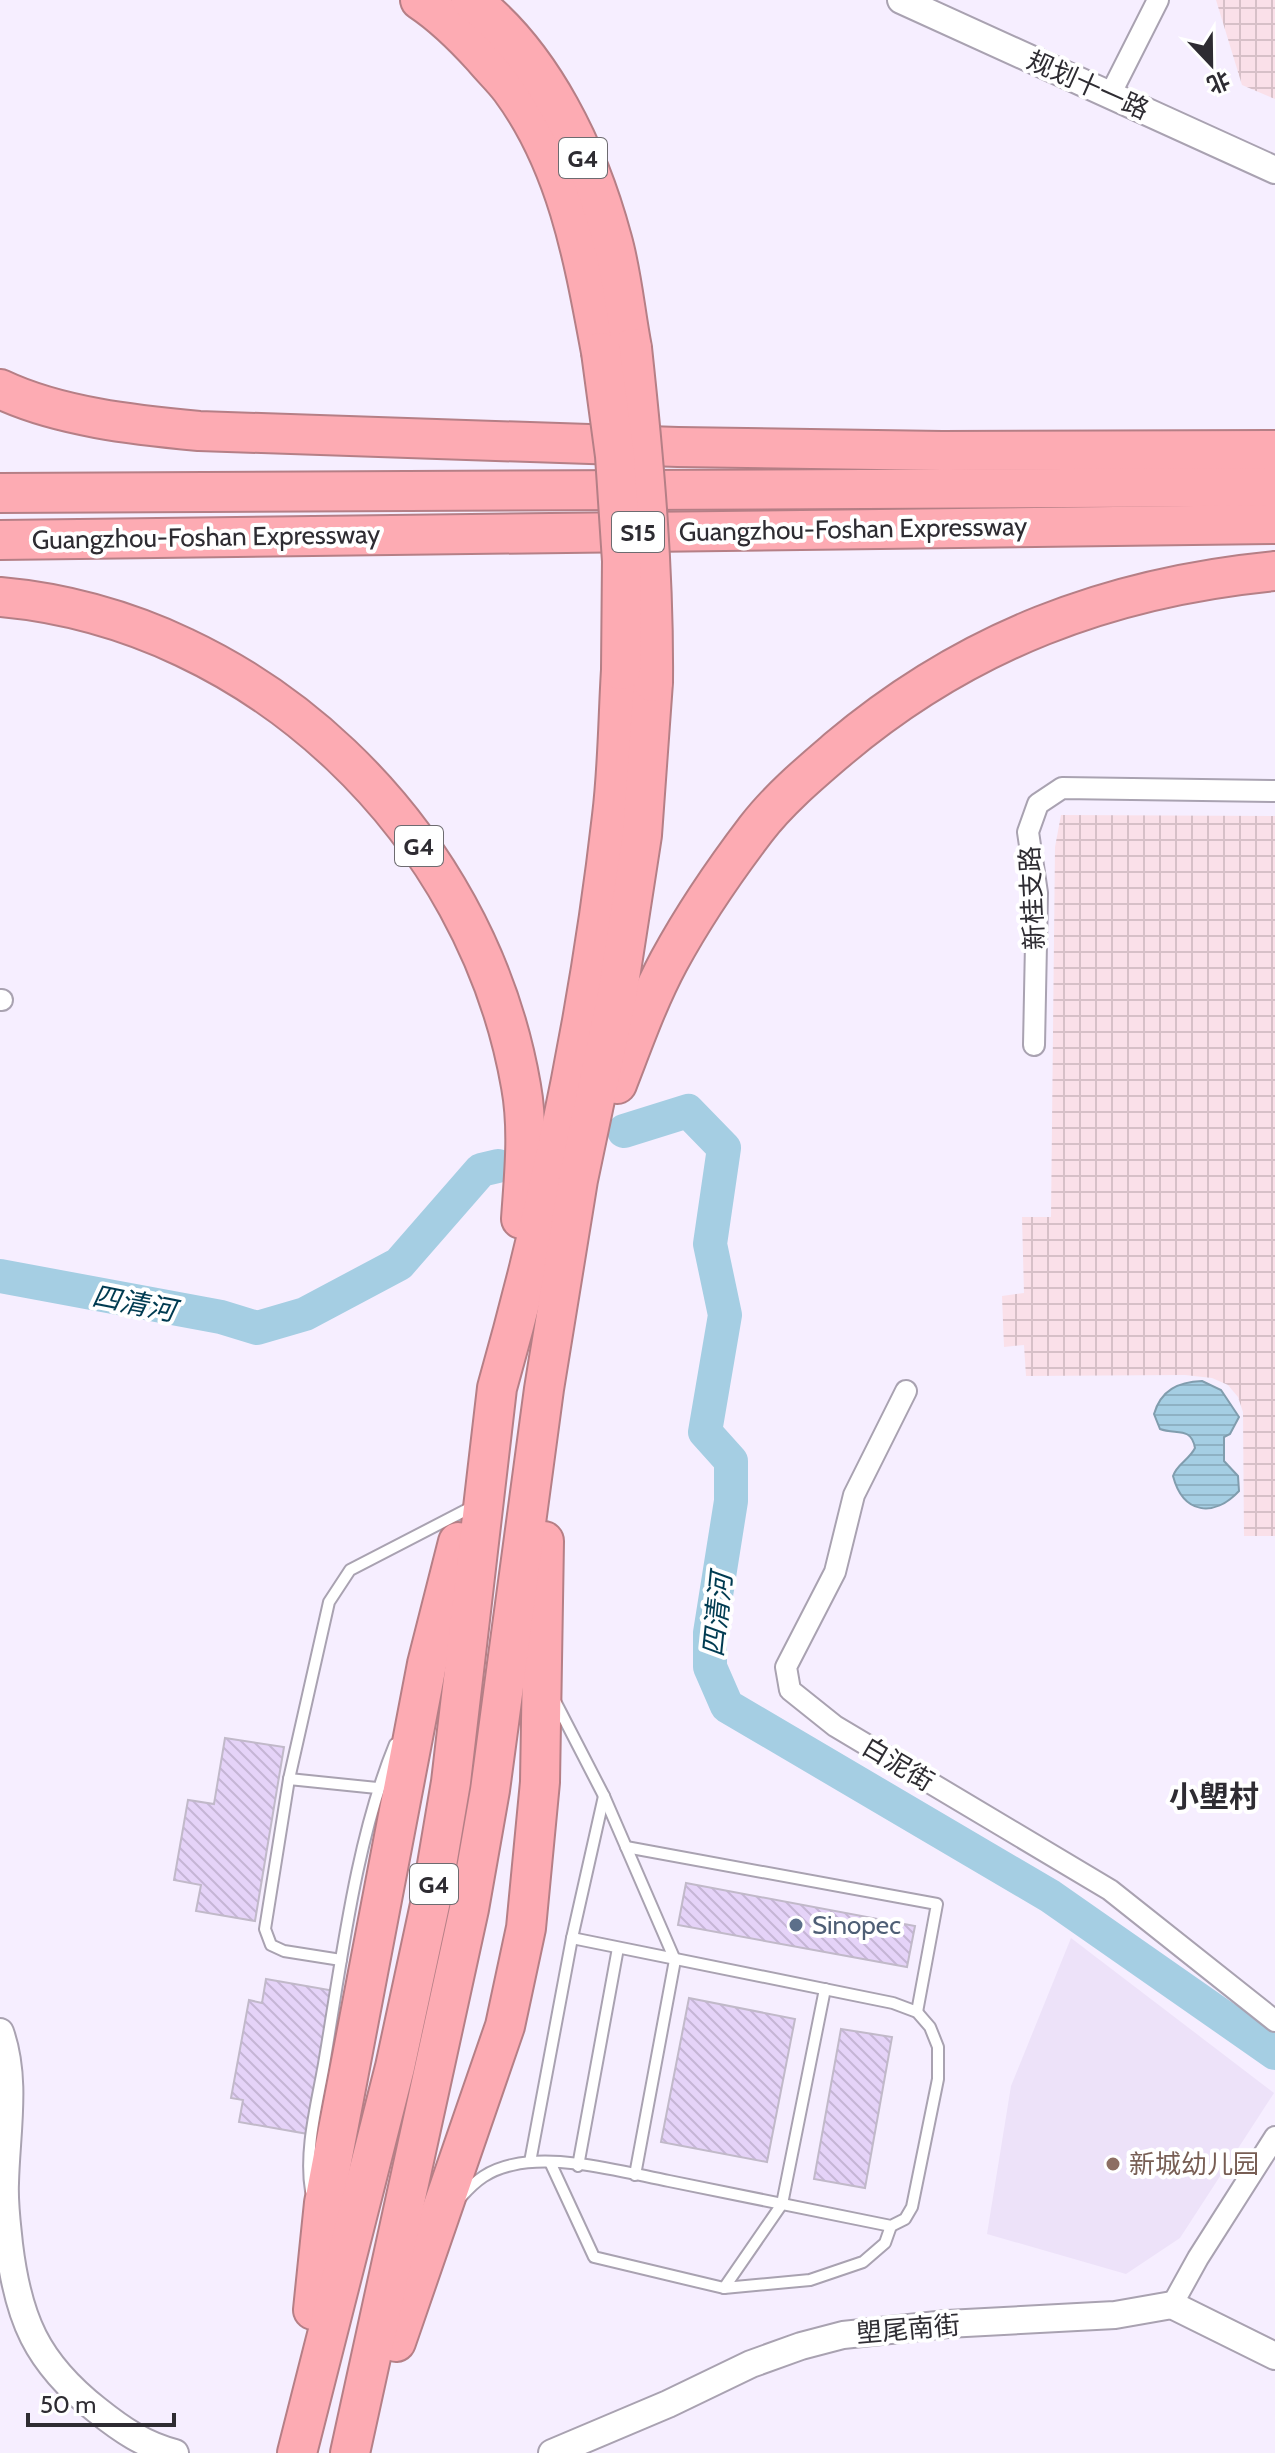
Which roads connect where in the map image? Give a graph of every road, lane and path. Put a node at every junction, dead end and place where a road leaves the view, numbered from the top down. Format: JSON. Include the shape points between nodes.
{"nodes":[{"id":1,"x":420,"y":0,"type":"edge"},
{"id":2,"x":471,"y":0,"type":"edge"},
{"id":3,"x":901,"y":0,"type":"edge"},
{"id":4,"x":1158,"y":0,"type":"edge"},
{"id":5,"x":1110,"y":95,"type":"junction"},
{"id":6,"x":1275,"y":170,"type":"edge"},
{"id":7,"x":616,"y":350,"type":"junction"},
{"id":8,"x":0,"y":389,"type":"edge"},
{"id":9,"x":1275,"y":450,"type":"edge"},
{"id":10,"x":1275,"y":487,"type":"edge"},
{"id":11,"x":0,"y":493,"type":"edge"},
{"id":12,"x":1275,"y":524,"type":"edge"},
{"id":13,"x":0,"y":540,"type":"edge"},
{"id":14,"x":1275,"y":571,"type":"edge"},
{"id":15,"x":0,"y":597,"type":"edge"},
{"id":16,"x":637,"y":676,"type":"junction"},
{"id":17,"x":1275,"y":791,"type":"edge"},
{"id":18,"x":1034,"y":1045,"type":"dead end"},
{"id":19,"x":578,"y":1180,"type":"junction"},
{"id":20,"x":514,"y":1326,"type":"junction"},
{"id":21,"x":497,"y":1388,"type":"junction"},
{"id":22,"x":544,"y":1389,"type":"junction"},
{"id":23,"x":906,"y":1391,"type":"dead end"},
{"id":24,"x":466,"y":1510,"type":"junction"},
{"id":25,"x":427,"y":1664,"type":"junction"},
{"id":26,"x":540,"y":1674,"type":"junction"},
{"id":27,"x":405,"y":1719,"type":"dead end"},
{"id":28,"x":399,"y":1733,"type":"dead end"},
{"id":29,"x":289,"y":1779,"type":"junction"},
{"id":30,"x":377,"y":1788,"type":"junction"},
{"id":31,"x":604,"y":1796,"type":"junction"},
{"id":32,"x":626,"y":1847,"type":"junction"},
{"id":33,"x":572,"y":1938,"type":"junction"},
{"id":34,"x":618,"y":1948,"type":"junction"},
{"id":35,"x":341,"y":1960,"type":"junction"},
{"id":36,"x":675,"y":1960,"type":"junction"},
{"id":37,"x":825,"y":1989,"type":"junction"},
{"id":38,"x":917,"y":2012,"type":"junction"},
{"id":39,"x":1275,"y":2021,"type":"edge"},
{"id":40,"x":0,"y":2032,"type":"edge"},
{"id":41,"x":1275,"y":2137,"type":"edge"},
{"id":42,"x":530,"y":2162,"type":"junction"},
{"id":43,"x":550,"y":2162,"type":"junction"},
{"id":44,"x":578,"y":2166,"type":"junction"},
{"id":45,"x":635,"y":2175,"type":"junction"},
{"id":46,"x":782,"y":2204,"type":"junction"},
{"id":47,"x":435,"y":2225,"type":"junction"},
{"id":48,"x":891,"y":2226,"type":"junction"},
{"id":49,"x":320,"y":2244,"type":"junction"},
{"id":50,"x":724,"y":2288,"type":"junction"},
{"id":51,"x":1172,"y":2305,"type":"junction"},
{"id":52,"x":1275,"y":2356,"type":"edge"},
{"id":53,"x":299,"y":2443,"type":"edge"},
{"id":54,"x":351,"y":2448,"type":"edge"},
{"id":55,"x":175,"y":2453,"type":"edge"},
{"id":56,"x":552,"y":2453,"type":"edge"}],
"edges":[{"from":1,"to":7,"type":"highway","via":[[483,57],[538,132],[560,179]]},
{"from":2,"to":7,"type":"highway","number":"G4","via":[[549,87],[595,187],[613,241]]},
{"from":3,"to":5,"type":"street","name":"规划十一路"},
{"from":4,"to":5,"type":"street"},
{"from":5,"to":6,"type":"street","name":"规划十一路"},
{"from":7,"to":16,"type":"highway","bridge":true,"via":[[615,456]]},
{"from":8,"to":9,"type":"highway","via":[[130,424],[199,431],[678,447]]},
{"from":10,"to":11,"type":"highway","name":"Guangzhou-Foshan Expressway","number":"S15"},
{"from":12,"to":13,"type":"highway","name":"Guangzhou-Foshan Expressway","number":"S15"},
{"from":14,"to":19,"type":"highway","via":[[1151,590],[1061,617],[986,648],[921,685],[808,775],[758,827],[668,963]]},
{"from":15,"to":20,"type":"highway","number":"G4","via":[[99,616],[227,669],[334,746],[407,827],[471,931],[522,1087],[526,1144]]},
{"from":16,"to":19,"type":"highway","number":"G4","via":[[642,835],[618,990]]},
{"from":16,"to":20,"type":"highway","via":[[564,1113]]},
{"from":17,"to":18,"type":"street","name":"新桂支路","via":[[1062,788],[1038,804],[1028,832],[1037,893]]},
{"from":19,"to":22,"type":"highway","number":"G4"},
{"from":20,"to":21,"type":"highway","number":"G4"},
{"from":21,"to":24,"type":"highway"},
{"from":21,"to":53,"type":"highway","number":"G4","via":[[451,1782],[431,1900],[395,2067]]},
{"from":22,"to":26,"type":"highway"},
{"from":22,"to":54,"type":"highway","number":"G4","via":[[469,1909]]},
{"from":23,"to":39,"type":"street","name":"白泥街","via":[[854,1495],[835,1572],[786,1667],[790,1690],[835,1726],[1110,1890]]},
{"from":24,"to":25,"type":"highway"},
{"from":24,"to":29,"type":"lane","via":[[350,1570],[329,1602]]},
{"from":25,"to":27,"type":"lane"},
{"from":25,"to":49,"type":"highway"},
{"from":26,"to":31,"type":"lane"},
{"from":26,"to":47,"type":"highway","via":[[540,1782],[526,1928],[505,2026]]},
{"from":28,"to":30,"type":"lane"},
{"from":29,"to":30,"type":"lane"},
{"from":29,"to":35,"type":"lane","via":[[267,1939],[284,1951]]},
{"from":30,"to":35,"type":"lane"},
{"from":31,"to":32,"type":"lane"},
{"from":31,"to":33,"type":"lane"},
{"from":32,"to":36,"type":"lane"},
{"from":32,"to":38,"type":"lane","via":[[937,1904]]},
{"from":33,"to":34,"type":"lane"},
{"from":33,"to":42,"type":"lane"},
{"from":34,"to":36,"type":"lane"},
{"from":34,"to":44,"type":"lane"},
{"from":35,"to":49,"type":"lane","via":[[311,2143],[309,2176]]},
{"from":36,"to":37,"type":"lane"},
{"from":36,"to":45,"type":"lane"},
{"from":37,"to":38,"type":"lane"},
{"from":37,"to":46,"type":"lane"},
{"from":38,"to":48,"type":"lane","via":[[938,2047],[938,2079],[912,2207],[905,2219]]},
{"from":40,"to":55,"type":"street","via":[[8,2062],[8,2234],[18,2303],[28,2329],[78,2394],[129,2435]]},
{"from":41,"to":51,"type":"street"},
{"from":42,"to":43,"type":"lane"},
{"from":42,"to":47,"type":"lane","via":[[478,2179]]},
{"from":43,"to":44,"type":"lane"},
{"from":43,"to":50,"type":"lane","via":[[594,2257]]},
{"from":44,"to":45,"type":"lane"},
{"from":45,"to":46,"type":"lane"},
{"from":46,"to":48,"type":"lane"},
{"from":46,"to":50,"type":"lane"},
{"from":47,"to":54,"type":"highway","via":[[385,2374]]},
{"from":48,"to":50,"type":"lane","via":[[885,2243],[863,2262],[810,2280]]},
{"from":49,"to":53,"type":"highway"},
{"from":51,"to":52,"type":"street"},
{"from":51,"to":56,"type":"street","name":"塱尾南街","via":[[1115,2315],[843,2335],[751,2364]]}]}
